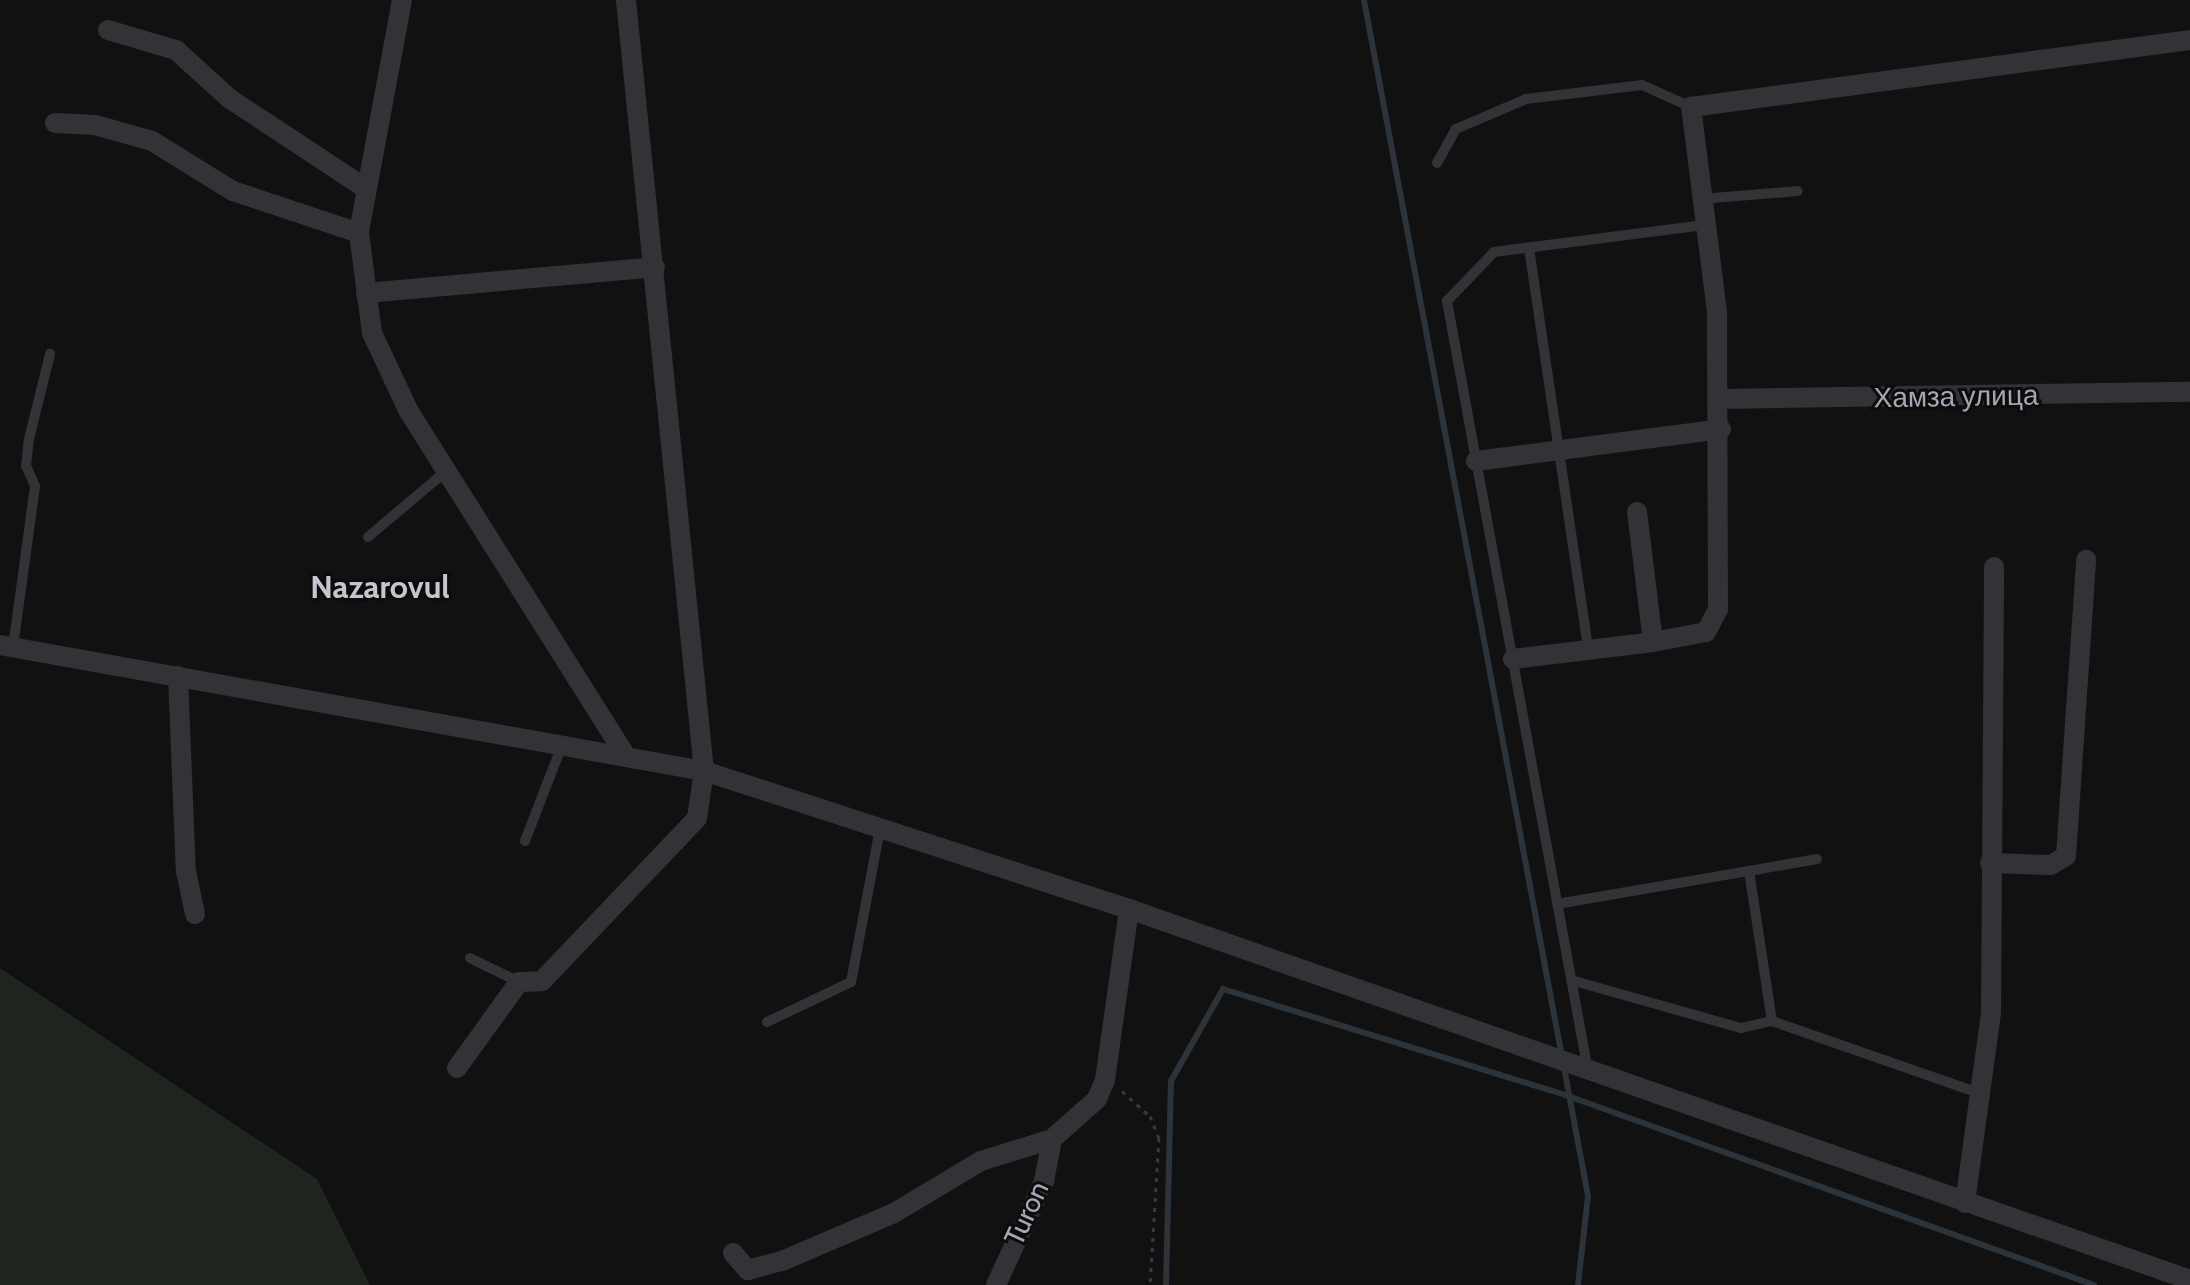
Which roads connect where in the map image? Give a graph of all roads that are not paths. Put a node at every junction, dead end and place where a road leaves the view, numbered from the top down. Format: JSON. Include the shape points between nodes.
{"nodes":[{"id":1,"x":402,"y":0,"type":"edge"},
{"id":2,"x":626,"y":0,"type":"edge"},
{"id":3,"x":108,"y":30,"type":"dead end"},
{"id":4,"x":2190,"y":40,"type":"edge"},
{"id":5,"x":1691,"y":107,"type":"junction"},
{"id":6,"x":55,"y":123,"type":"dead end"},
{"id":7,"x":1437,"y":163,"type":"dead end"},
{"id":8,"x":365,"y":188,"type":"junction"},
{"id":9,"x":1798,"y":191,"type":"dead end"},
{"id":10,"x":1699,"y":199,"type":"junction"},
{"id":11,"x":1704,"y":225,"type":"junction"},
{"id":12,"x":359,"y":233,"type":"junction"},
{"id":13,"x":1529,"y":248,"type":"junction"},
{"id":14,"x":655,"y":267,"type":"junction"},
{"id":15,"x":366,"y":293,"type":"junction"},
{"id":16,"x":50,"y":354,"type":"dead end"},
{"id":17,"x":2190,"y":392,"type":"edge"},
{"id":18,"x":1721,"y":399,"type":"junction"},
{"id":19,"x":1721,"y":429,"type":"junction"},
{"id":20,"x":1559,"y":450,"type":"junction"},
{"id":21,"x":1476,"y":461,"type":"junction"},
{"id":22,"x":446,"y":471,"type":"junction"},
{"id":23,"x":1637,"y":512,"type":"dead end"},
{"id":24,"x":368,"y":537,"type":"dead end"},
{"id":25,"x":2086,"y":560,"type":"dead end"},
{"id":26,"x":1994,"y":567,"type":"dead end"},
{"id":27,"x":1653,"y":642,"type":"junction"},
{"id":28,"x":6,"y":646,"type":"edge"},
{"id":29,"x":1588,"y":649,"type":"junction"},
{"id":30,"x":1513,"y":659,"type":"junction"},
{"id":31,"x":178,"y":676,"type":"junction"},
{"id":32,"x":563,"y":743,"type":"junction"},
{"id":33,"x":625,"y":755,"type":"junction"},
{"id":34,"x":704,"y":771,"type":"junction"},
{"id":35,"x":880,"y":828,"type":"junction"},
{"id":36,"x":525,"y":841,"type":"dead end"},
{"id":37,"x":1817,"y":859,"type":"dead end"},
{"id":38,"x":1990,"y":863,"type":"junction"},
{"id":39,"x":1749,"y":871,"type":"junction"},
{"id":40,"x":1557,"y":904,"type":"junction"},
{"id":41,"x":1129,"y":909,"type":"junction"},
{"id":42,"x":195,"y":914,"type":"dead end"},
{"id":43,"x":470,"y":958,"type":"dead end"},
{"id":44,"x":1571,"y":980,"type":"junction"},
{"id":45,"x":519,"y":982,"type":"junction"},
{"id":46,"x":1772,"y":1021,"type":"junction"},
{"id":47,"x":767,"y":1022,"type":"dead end"},
{"id":48,"x":457,"y":1068,"type":"dead end"},
{"id":49,"x":1582,"y":1071,"type":"junction"},
{"id":50,"x":1983,"y":1095,"type":"junction"},
{"id":51,"x":1052,"y":1139,"type":"junction"},
{"id":52,"x":1965,"y":1203,"type":"junction"},
{"id":53,"x":733,"y":1253,"type":"dead end"},
{"id":54,"x":2190,"y":1280,"type":"edge"},
{"id":55,"x":996,"y":1285,"type":"edge"}],
"edges":[{"from":1,"to":8,"type":"street"},
{"from":2,"to":14,"type":"street"},
{"from":3,"to":8,"type":"street","via":[[176,50],[230,99]]},
{"from":4,"to":5,"type":"street"},
{"from":5,"to":7,"type":"lane","via":[[1642,85],[1526,99],[1456,129]]},
{"from":5,"to":10,"type":"street"},
{"from":6,"to":12,"type":"street","via":[[152,141],[233,191]]},
{"from":8,"to":12,"type":"street"},
{"from":9,"to":10,"type":"lane"},
{"from":10,"to":11,"type":"street"},
{"from":11,"to":13,"type":"lane"},
{"from":11,"to":18,"type":"street"},
{"from":12,"to":15,"type":"street"},
{"from":13,"to":20,"type":"lane"},
{"from":13,"to":21,"type":"lane","via":[[1494,252],[1447,301]]},
{"from":14,"to":15,"type":"street"},
{"from":14,"to":34,"type":"street"},
{"from":15,"to":22,"type":"street","via":[[372,333]]},
{"from":16,"to":28,"type":"lane","via":[[29,439],[26,466],[35,486]]},
{"from":17,"to":18,"type":"street","name":"Хамза улица"},
{"from":18,"to":19,"type":"street"},
{"from":19,"to":20,"type":"street"},
{"from":19,"to":27,"type":"street","via":[[1716,622],[1706,632]]},
{"from":20,"to":21,"type":"street"},
{"from":20,"to":29,"type":"lane"},
{"from":21,"to":30,"type":"lane"},
{"from":22,"to":24,"type":"lane"},
{"from":22,"to":33,"type":"street","via":[[535,602]]},
{"from":23,"to":27,"type":"street"},
{"from":25,"to":38,"type":"street","via":[[2066,856],[2051,865]]},
{"from":26,"to":38,"type":"street"},
{"from":27,"to":29,"type":"street"},
{"from":28,"to":31,"type":"street"},
{"from":29,"to":30,"type":"street"},
{"from":30,"to":40,"type":"lane"},
{"from":31,"to":32,"type":"street"},
{"from":31,"to":42,"type":"street","via":[[186,871]]},
{"from":32,"to":33,"type":"street"},
{"from":32,"to":36,"type":"lane"},
{"from":33,"to":34,"type":"street"},
{"from":34,"to":35,"type":"street"},
{"from":34,"to":45,"type":"street","via":[[697,818],[542,981]]},
{"from":35,"to":41,"type":"street"},
{"from":35,"to":47,"type":"lane","via":[[851,982]]},
{"from":37,"to":39,"type":"lane"},
{"from":38,"to":50,"type":"street"},
{"from":39,"to":40,"type":"lane"},
{"from":39,"to":46,"type":"lane"},
{"from":40,"to":44,"type":"lane"},
{"from":41,"to":49,"type":"street"},
{"from":41,"to":51,"type":"street","via":[[1105,1080],[1097,1099]]},
{"from":43,"to":45,"type":"lane"},
{"from":44,"to":46,"type":"lane","via":[[1741,1028]]},
{"from":44,"to":49,"type":"lane"},
{"from":45,"to":48,"type":"street"},
{"from":46,"to":50,"type":"lane"},
{"from":49,"to":52,"type":"street"},
{"from":50,"to":52,"type":"street"},
{"from":51,"to":53,"type":"street","via":[[981,1161],[894,1213],[782,1261],[748,1270]]},
{"from":51,"to":55,"type":"street","name":"Turon","via":[[1044,1181]]},
{"from":52,"to":54,"type":"street"}]}
